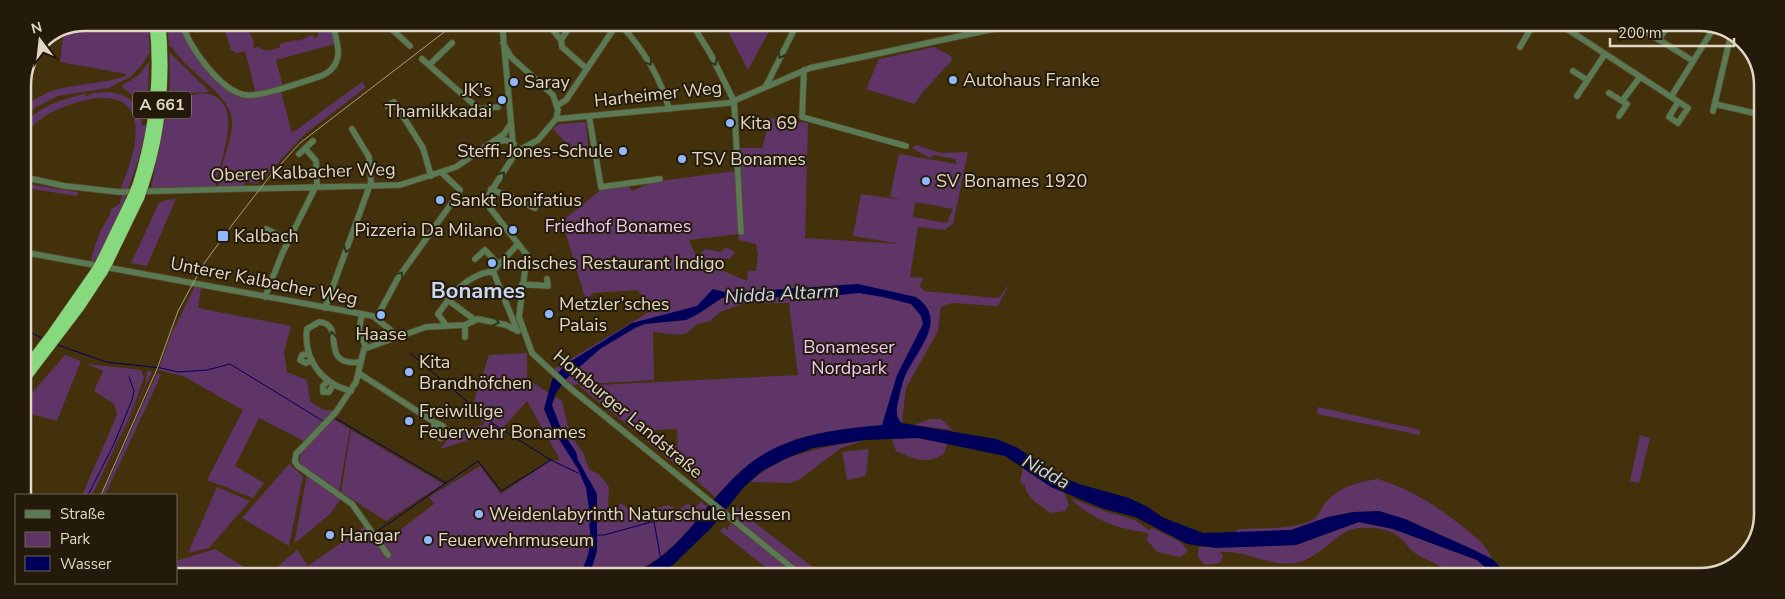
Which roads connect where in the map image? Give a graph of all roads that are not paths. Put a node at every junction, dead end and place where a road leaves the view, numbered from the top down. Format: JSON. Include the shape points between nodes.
{"nodes":[{"id":1,"x":155,"y":31,"type":"edge"},
{"id":2,"x":161,"y":31,"type":"edge"},
{"id":3,"x":184,"y":31,"type":"edge"},
{"id":4,"x":334,"y":31,"type":"edge"},
{"id":5,"x":394,"y":31,"type":"edge"},
{"id":6,"x":502,"y":31,"type":"edge"},
{"id":7,"x":554,"y":31,"type":"edge"},
{"id":8,"x":567,"y":31,"type":"edge"},
{"id":9,"x":613,"y":31,"type":"edge"},
{"id":10,"x":625,"y":31,"type":"edge"},
{"id":11,"x":696,"y":31,"type":"edge"},
{"id":12,"x":794,"y":31,"type":"edge"},
{"id":13,"x":985,"y":31,"type":"edge"},
{"id":14,"x":1530,"y":31,"type":"edge"},
{"id":15,"x":1570,"y":31,"type":"edge"},
{"id":16,"x":1645,"y":31,"type":"edge"},
{"id":17,"x":1664,"y":31,"type":"edge"},
{"id":18,"x":1712,"y":33,"type":"edge"},
{"id":19,"x":561,"y":40,"type":"junction"},
{"id":20,"x":1659,"y":40,"type":"junction"},
{"id":21,"x":1730,"y":40,"type":"edge"},
{"id":22,"x":452,"y":43,"type":"dead end"},
{"id":23,"x":503,"y":43,"type":"junction"},
{"id":24,"x":410,"y":46,"type":"dead end"},
{"id":25,"x":1520,"y":47,"type":"dead end"},
{"id":26,"x":1605,"y":54,"type":"junction"},
{"id":27,"x":422,"y":59,"type":"dead end"},
{"id":28,"x":1693,"y":61,"type":"junction"},
{"id":29,"x":429,"y":64,"type":"junction"},
{"id":30,"x":519,"y":64,"type":"junction"},
{"id":31,"x":587,"y":69,"type":"junction"},
{"id":32,"x":804,"y":70,"type":"junction"},
{"id":33,"x":1573,"y":71,"type":"dead end"},
{"id":34,"x":506,"y":72,"type":"junction"},
{"id":35,"x":1640,"y":77,"type":"junction"},
{"id":36,"x":1587,"y":80,"type":"junction"},
{"id":37,"x":766,"y":86,"type":"junction"},
{"id":38,"x":1609,"y":93,"type":"dead end"},
{"id":39,"x":1577,"y":96,"type":"dead end"},
{"id":40,"x":1671,"y":97,"type":"junction"},
{"id":41,"x":1622,"y":101,"type":"junction"},
{"id":42,"x":734,"y":102,"type":"junction"},
{"id":43,"x":1678,"y":102,"type":"dead end"},
{"id":44,"x":1715,"y":104,"type":"junction"},
{"id":45,"x":558,"y":105,"type":"junction"},
{"id":46,"x":387,"y":106,"type":"dead end"},
{"id":47,"x":504,"y":107,"type":"junction"},
{"id":48,"x":669,"y":109,"type":"junction"},
{"id":49,"x":1714,"y":111,"type":"dead end"},
{"id":50,"x":1754,"y":113,"type":"edge"},
{"id":51,"x":589,"y":116,"type":"junction"},
{"id":52,"x":1620,"y":116,"type":"dead end"},
{"id":53,"x":556,"y":119,"type":"junction"},
{"id":54,"x":510,"y":125,"type":"junction"},
{"id":55,"x":347,"y":136,"type":"dead end"},
{"id":56,"x":313,"y":141,"type":"dead end"},
{"id":57,"x":490,"y":144,"type":"junction"},
{"id":58,"x":513,"y":144,"type":"junction"},
{"id":59,"x":906,"y":146,"type":"dead end"},
{"id":60,"x":305,"y":148,"type":"junction"},
{"id":61,"x":520,"y":149,"type":"junction"},
{"id":62,"x":299,"y":154,"type":"dead end"},
{"id":63,"x":442,"y":173,"type":"junction"},
{"id":64,"x":431,"y":176,"type":"junction"},
{"id":65,"x":31,"y":178,"type":"edge"},
{"id":66,"x":660,"y":179,"type":"dead end"},
{"id":67,"x":370,"y":187,"type":"junction"},
{"id":68,"x":315,"y":188,"type":"junction"},
{"id":69,"x":491,"y":189,"type":"junction"},
{"id":70,"x":138,"y":191,"type":"junction"},
{"id":71,"x":535,"y":208,"type":"dead end"},
{"id":72,"x":266,"y":229,"type":"dead end"},
{"id":73,"x":742,"y":232,"type":"dead end"},
{"id":74,"x":289,"y":240,"type":"junction"},
{"id":75,"x":518,"y":244,"type":"junction"},
{"id":76,"x":31,"y":254,"type":"edge"},
{"id":77,"x":475,"y":259,"type":"dead end"},
{"id":78,"x":498,"y":264,"type":"junction"},
{"id":79,"x":96,"y":268,"type":"junction"},
{"id":80,"x":493,"y":271,"type":"junction"},
{"id":81,"x":547,"y":279,"type":"dead end"},
{"id":82,"x":522,"y":284,"type":"junction"},
{"id":83,"x":439,"y":287,"type":"dead end"},
{"id":84,"x":266,"y":297,"type":"junction"},
{"id":85,"x":449,"y":299,"type":"junction"},
{"id":86,"x":325,"y":308,"type":"junction"},
{"id":87,"x":362,"y":314,"type":"junction"},
{"id":88,"x":376,"y":317,"type":"junction"},
{"id":89,"x":475,"y":320,"type":"junction"},
{"id":90,"x":518,"y":324,"type":"junction"},
{"id":91,"x":446,"y":325,"type":"junction"},
{"id":92,"x":465,"y":325,"type":"junction"},
{"id":93,"x":398,"y":336,"type":"junction"},
{"id":94,"x":465,"y":337,"type":"dead end"},
{"id":95,"x":46,"y":347,"type":"junction"},
{"id":96,"x":366,"y":348,"type":"junction"},
{"id":97,"x":309,"y":353,"type":"junction"},
{"id":98,"x":312,"y":360,"type":"junction"},
{"id":99,"x":361,"y":362,"type":"junction"},
{"id":100,"x":31,"y":363,"type":"edge"},
{"id":101,"x":31,"y":370,"type":"edge"},
{"id":102,"x":360,"y":374,"type":"junction"},
{"id":103,"x":350,"y":390,"type":"junction"},
{"id":104,"x":434,"y":422,"type":"dead end"},
{"id":105,"x":388,"y":555,"type":"dead end"},
{"id":106,"x":792,"y":568,"type":"edge"}],
"edges":[{"from":1,"to":70,"type":"highway","number":"A 661","via":[[155,106]]},
{"from":2,"to":70,"type":"highway","number":"A 661","via":[[162,98],[154,151]]},
{"from":3,"to":4,"type":"street","via":[[200,59],[231,89],[249,95],[321,76],[332,70],[339,52]]},
{"from":5,"to":24,"type":"street"},
{"from":6,"to":23,"type":"street"},
{"from":7,"to":19,"type":"street"},
{"from":8,"to":19,"type":"street"},
{"from":9,"to":31,"type":"street"},
{"from":10,"to":48,"type":"street","one_way":true,"via":[[654,69]]},
{"from":11,"to":42,"type":"street","one_way":true},
{"from":12,"to":37,"type":"street","one_way":true},
{"from":13,"to":32,"type":"street","name":"Harheimer Weg"},
{"from":14,"to":25,"type":"street"},
{"from":15,"to":26,"type":"street"},
{"from":16,"to":20,"type":"street"},
{"from":17,"to":20,"type":"street"},
{"from":18,"to":28,"type":"street"},
{"from":19,"to":31,"type":"street","via":[[562,47]]},
{"from":20,"to":28,"type":"street"},
{"from":21,"to":44,"type":"street"},
{"from":22,"to":29,"type":"street"},
{"from":23,"to":30,"type":"street"},
{"from":23,"to":34,"type":"street"},
{"from":26,"to":35,"type":"street"},
{"from":26,"to":36,"type":"street"},
{"from":27,"to":29,"type":"street"},
{"from":28,"to":40,"type":"street"},
{"from":29,"to":47,"type":"street","via":[[479,108]]},
{"from":30,"to":34,"type":"street","via":[[511,65]]},
{"from":30,"to":45,"type":"street","via":[[550,92]]},
{"from":31,"to":45,"type":"street","via":[[566,100]]},
{"from":32,"to":37,"type":"street","name":"Harheimer Weg"},
{"from":32,"to":59,"type":"street","via":[[802,117]]},
{"from":33,"to":36,"type":"street"},
{"from":34,"to":47,"type":"street"},
{"from":35,"to":40,"type":"street"},
{"from":35,"to":41,"type":"street"},
{"from":36,"to":39,"type":"street"},
{"from":37,"to":42,"type":"street","name":"Harheimer Weg"},
{"from":38,"to":41,"type":"street"},
{"from":40,"to":43,"type":"street"},
{"from":41,"to":52,"type":"street","via":[[1627,104]]},
{"from":42,"to":48,"type":"street","name":"Harheimer Weg"},
{"from":42,"to":73,"type":"street"},
{"from":44,"to":49,"type":"street"},
{"from":44,"to":50,"type":"street"},
{"from":45,"to":53,"type":"street"},
{"from":46,"to":64,"type":"street","via":[[394,102],[423,148]]},
{"from":47,"to":54,"type":"street"},
{"from":48,"to":51,"type":"street","name":"Harheimer Weg"},
{"from":51,"to":53,"type":"street","name":"Harheimer Weg"},
{"from":51,"to":66,"type":"street","via":[[601,187]]},
{"from":53,"to":61,"type":"street","via":[[538,140]]},
{"from":54,"to":57,"type":"street","name":"Oberer Kalbacher Weg"},
{"from":54,"to":58,"type":"street"},
{"from":55,"to":67,"type":"street","via":[[353,130],[370,160]]},
{"from":56,"to":60,"type":"street"},
{"from":57,"to":58,"type":"street","via":[[505,140]]},
{"from":57,"to":63,"type":"street","name":"Oberer Kalbacher Weg"},
{"from":58,"to":61,"type":"street"},
{"from":60,"to":62,"type":"street"},
{"from":60,"to":68,"type":"street","via":[[316,161]]},
{"from":69,"to":61,"type":"street","one_way":true},
{"from":63,"to":64,"type":"street","name":"Oberer Kalbacher Weg"},
{"from":88,"to":63,"type":"street","one_way":true,"via":[[398,278],[459,193],[460,190]]},
{"from":64,"to":67,"type":"street","name":"Oberer Kalbacher Weg","via":[[400,185]]},
{"from":65,"to":70,"type":"street","name":"Oberer Kalbacher Weg","via":[[93,190]]},
{"from":67,"to":68,"type":"street","name":"Oberer Kalbacher Weg"},
{"from":67,"to":86,"type":"street","one_way":true},
{"from":68,"to":70,"type":"street","name":"Oberer Kalbacher Weg"},
{"from":68,"to":74,"type":"street"},
{"from":69,"to":71,"type":"street"},
{"from":69,"to":75,"type":"street","via":[[490,208]]},
{"from":70,"to":79,"type":"highway","number":"A 661","bridge":true,"via":[[105,262]]},
{"from":72,"to":74,"type":"street"},
{"from":74,"to":84,"type":"street"},
{"from":75,"to":78,"type":"street"},
{"from":75,"to":82,"type":"street","via":[[527,255]]},
{"from":76,"to":79,"type":"street","name":"Unterer Kalbacher Weg"},
{"from":77,"to":78,"type":"street","via":[[485,250]]},
{"from":78,"to":80,"type":"street"},
{"from":79,"to":84,"type":"street","name":"Unterer Kalbacher Weg","via":[[119,269]]},
{"from":79,"to":95,"type":"highway","number":"A 661"},
{"from":80,"to":85,"type":"street","via":[[468,280]]},
{"from":80,"to":90,"type":"street","name":"Homburger Landstraße"},
{"from":81,"to":82,"type":"street","via":[[548,286]]},
{"from":82,"to":90,"type":"street"},
{"from":83,"to":85,"type":"street"},
{"from":84,"to":86,"type":"street","name":"Unterer Kalbacher Weg"},
{"from":85,"to":89,"type":"street"},
{"from":85,"to":91,"type":"street","via":[[438,314]]},
{"from":86,"to":87,"type":"street","name":"Unterer Kalbacher Weg"},
{"from":87,"to":88,"type":"street","name":"Unterer Kalbacher Weg"},
{"from":87,"to":96,"type":"street","via":[[360,330]]},
{"from":88,"to":93,"type":"street","name":"Unterer Kalbacher Weg"},
{"from":89,"to":90,"type":"street","one_way":true},
{"from":89,"to":92,"type":"street"},
{"from":90,"to":106,"type":"street","name":"Homburger Landstraße","via":[[534,355],[567,386]]},
{"from":91,"to":92,"type":"street"},
{"from":91,"to":93,"type":"street","via":[[426,327]]},
{"from":92,"to":94,"type":"street"},
{"from":93,"to":96,"type":"street"},
{"from":95,"to":100,"type":"highway","number":"A 661"},
{"from":95,"to":101,"type":"highway","number":"A 661"},
{"from":96,"to":99,"type":"street","via":[[362,351]]},
{"from":97,"to":98,"type":"street"},
{"from":97,"to":98,"type":"street","via":[[302,355],[300,360],[306,363]]},
{"from":99,"to":97,"type":"street","one_way":true,"via":[[348,363],[339,358],[334,348],[333,329],[324,322],[315,323],[307,329]]},
{"from":98,"to":103,"type":"street","via":[[330,383]]},
{"from":99,"to":102,"type":"street"},
{"from":102,"to":103,"type":"street"},
{"from":102,"to":104,"type":"street"},
{"from":103,"to":105,"type":"street","via":[[333,416],[300,448],[296,462],[305,473],[352,504]]}]}
